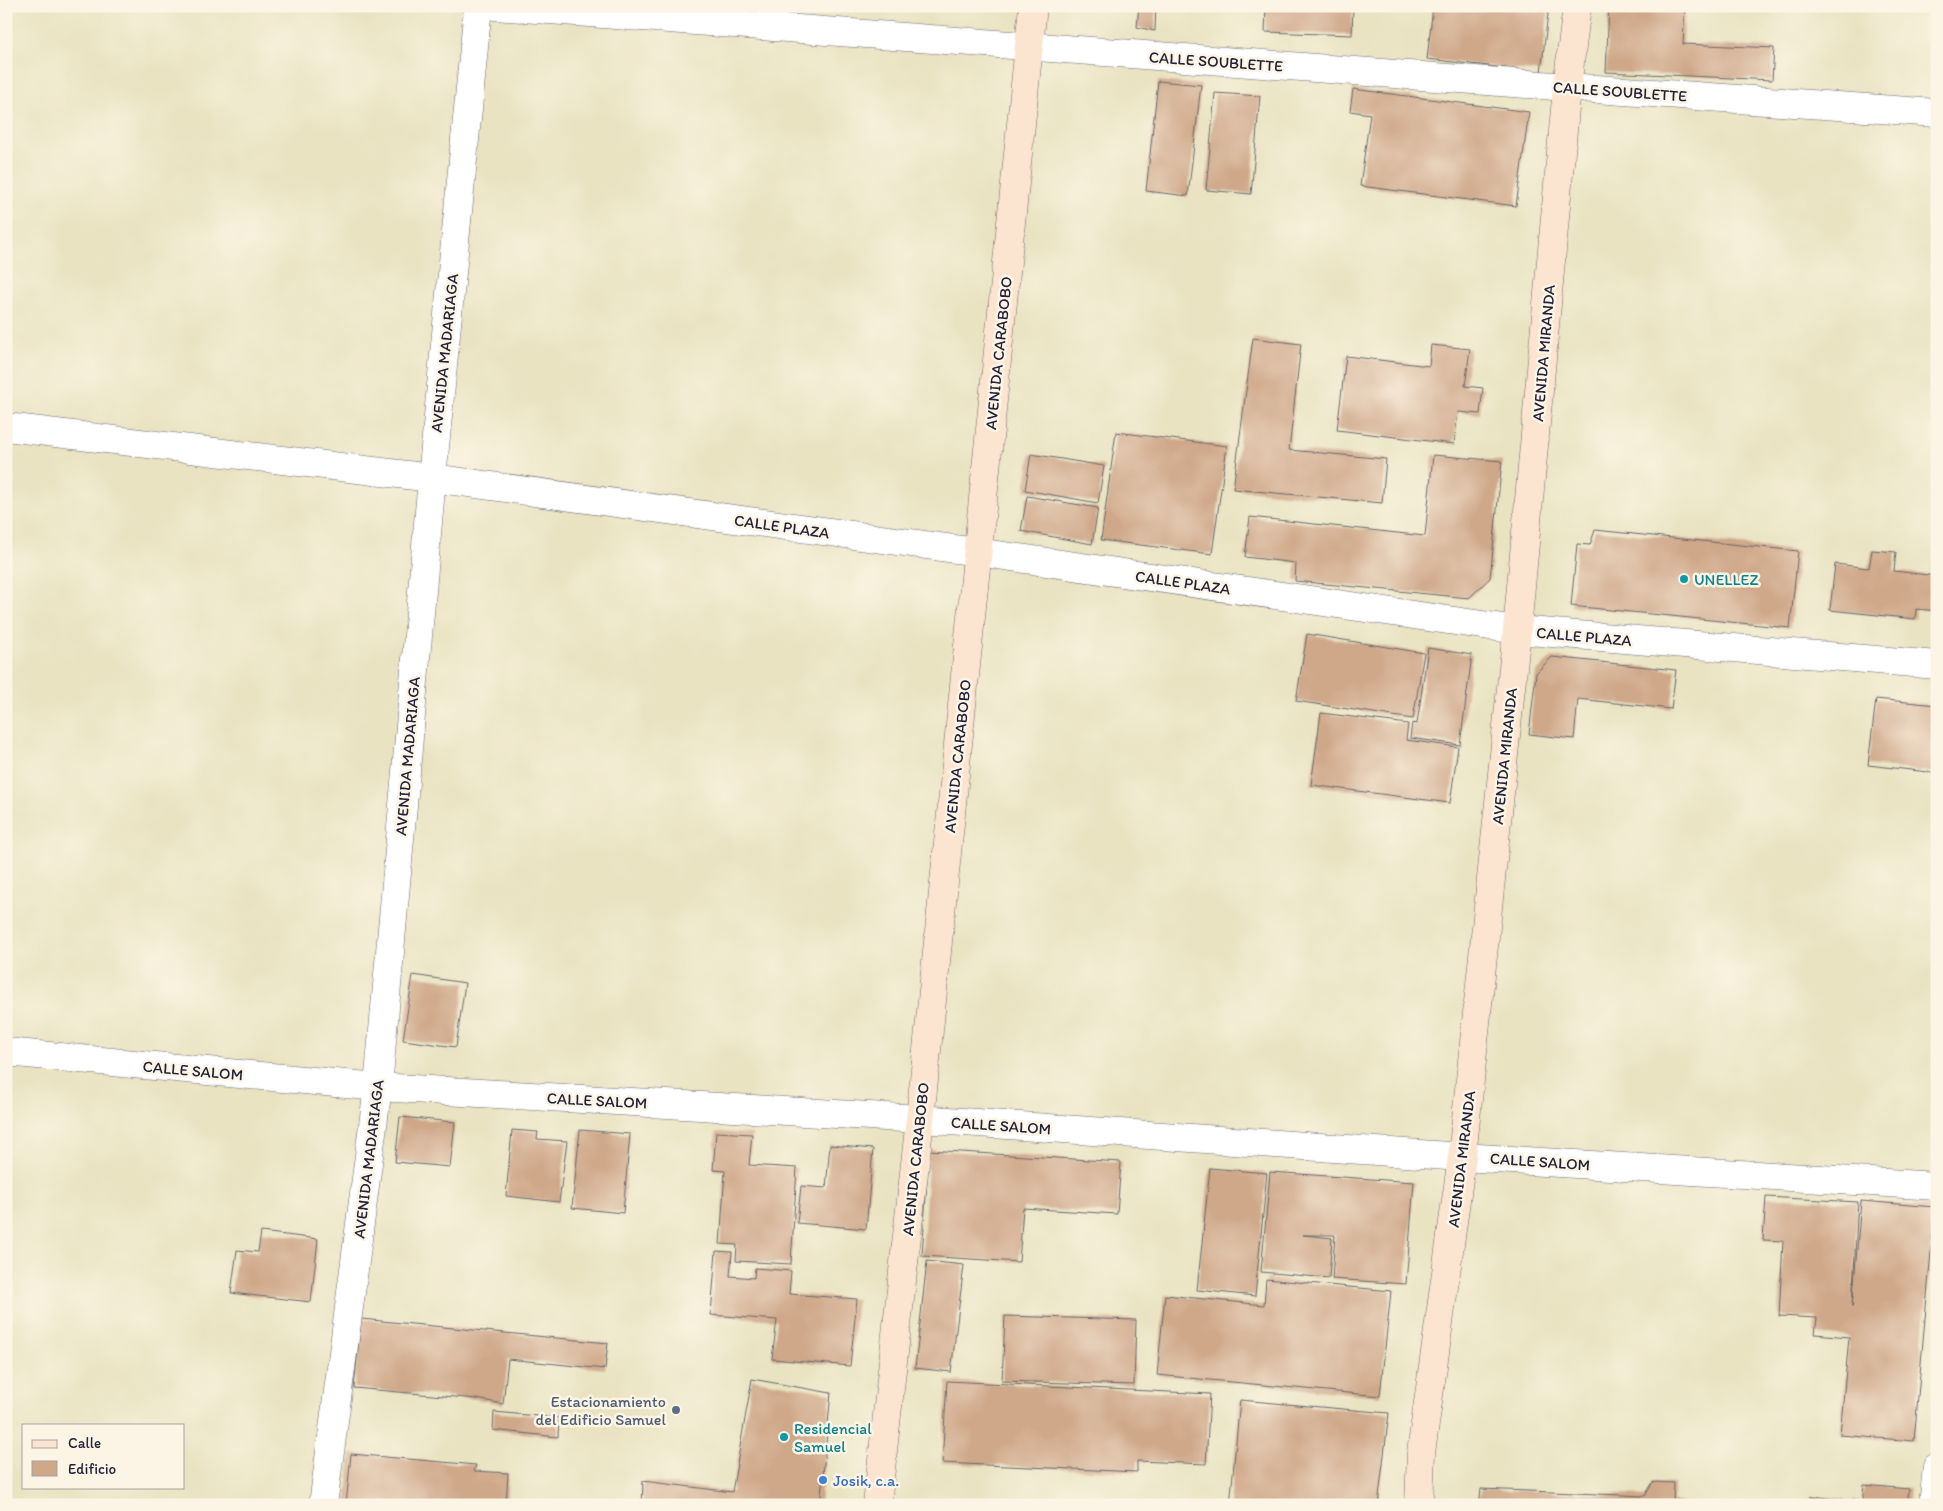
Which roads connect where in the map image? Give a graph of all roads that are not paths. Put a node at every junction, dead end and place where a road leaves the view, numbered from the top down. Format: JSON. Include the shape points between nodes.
{"nodes":[{"id":1,"x":478,"y":6,"type":"edge"},
{"id":2,"x":495,"y":6,"type":"edge"},
{"id":3,"x":1033,"y":6,"type":"edge"},
{"id":4,"x":1577,"y":6,"type":"edge"},
{"id":5,"x":1029,"y":47,"type":"junction"},
{"id":6,"x":1568,"y":87,"type":"junction"},
{"id":7,"x":1937,"y":113,"type":"edge"},
{"id":8,"x":6,"y":427,"type":"edge"},
{"id":9,"x":432,"y":478,"type":"junction"},
{"id":10,"x":977,"y":552,"type":"junction"},
{"id":11,"x":1517,"y":630,"type":"junction"},
{"id":12,"x":1937,"y":665,"type":"edge"},
{"id":13,"x":6,"y":1052,"type":"edge"},
{"id":14,"x":378,"y":1088,"type":"junction"},
{"id":15,"x":920,"y":1119,"type":"junction"},
{"id":16,"x":1462,"y":1157,"type":"junction"},
{"id":17,"x":1937,"y":1186,"type":"edge"},
{"id":18,"x":1937,"y":1467,"type":"edge"},
{"id":19,"x":323,"y":1505,"type":"edge"},
{"id":20,"x":877,"y":1505,"type":"edge"},
{"id":21,"x":1419,"y":1505,"type":"edge"},
{"id":22,"x":1933,"y":1505,"type":"edge"}],
"edges":[{"from":1,"to":9,"type":"street","name":"AVENIDA MADARIAGA"},
{"from":2,"to":5,"type":"street","name":"CALLE SOUBLETTE"},
{"from":3,"to":5,"type":"street","name":"AVENIDA CARABOBO"},
{"from":4,"to":6,"type":"street","name":"AVENIDA MIRANDA"},
{"from":5,"to":6,"type":"street","name":"CALLE SOUBLETTE"},
{"from":5,"to":10,"type":"street","name":"AVENIDA CARABOBO"},
{"from":6,"to":7,"type":"street","name":"CALLE SOUBLETTE"},
{"from":6,"to":11,"type":"street","name":"AVENIDA MIRANDA"},
{"from":8,"to":9,"type":"street","name":"CALLE PLAZA"},
{"from":9,"to":10,"type":"street","name":"CALLE PLAZA"},
{"from":9,"to":14,"type":"street","name":"AVENIDA MADARIAGA"},
{"from":10,"to":11,"type":"street","name":"CALLE PLAZA"},
{"from":10,"to":15,"type":"street","name":"AVENIDA CARABOBO"},
{"from":11,"to":12,"type":"street","name":"CALLE PLAZA"},
{"from":11,"to":16,"type":"street","name":"AVENIDA MIRANDA"},
{"from":13,"to":14,"type":"street","name":"CALLE SALOM"},
{"from":14,"to":15,"type":"street","name":"CALLE SALOM"},
{"from":14,"to":19,"type":"street","name":"AVENIDA MADARIAGA"},
{"from":15,"to":16,"type":"street","name":"CALLE SALOM"},
{"from":15,"to":20,"type":"street","name":"AVENIDA CARABOBO"},
{"from":16,"to":17,"type":"street","name":"CALLE SALOM"},
{"from":16,"to":21,"type":"street","name":"AVENIDA MIRANDA","via":[[1421,1452]]},
{"from":18,"to":22,"type":"street"}]}
